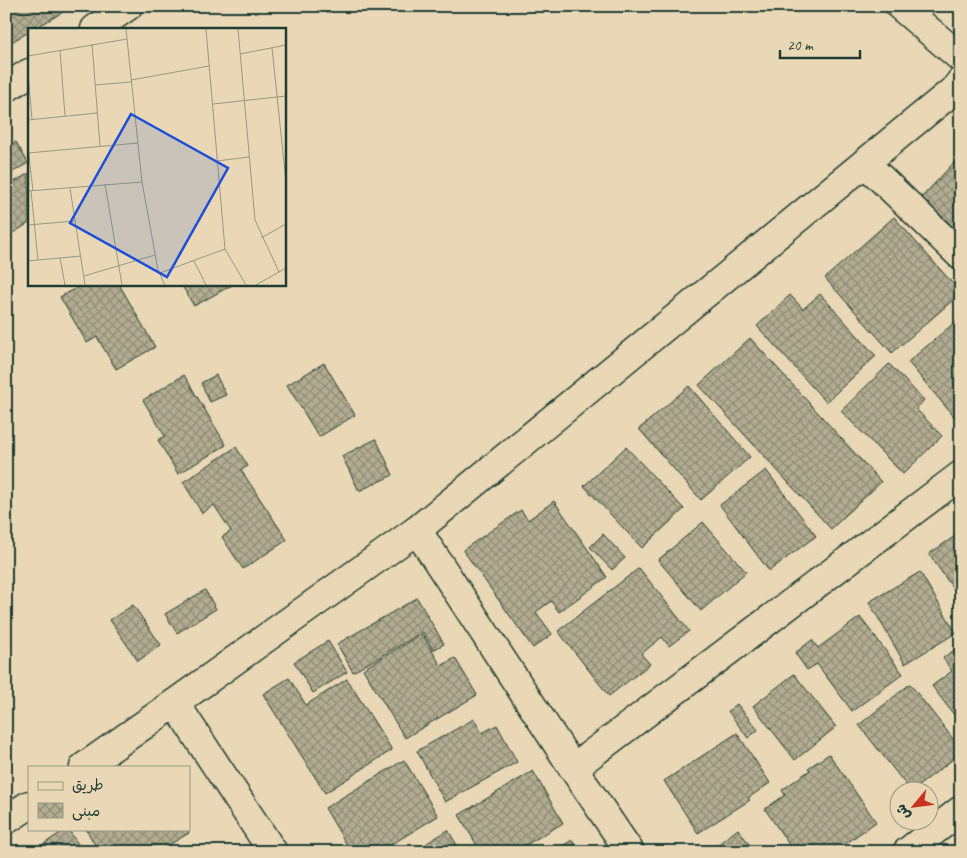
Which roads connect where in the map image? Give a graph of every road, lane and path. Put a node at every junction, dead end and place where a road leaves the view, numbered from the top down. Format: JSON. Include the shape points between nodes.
{"nodes":[{"id":1,"x":128,"y":6,"type":"edge"},
{"id":2,"x":900,"y":6,"type":"edge"},
{"id":3,"x":96,"y":28,"type":"edge"},
{"id":4,"x":961,"y":58,"type":"edge"},
{"id":5,"x":28,"y":74,"type":"edge"},
{"id":6,"x":961,"y":81,"type":"edge"},
{"id":7,"x":6,"y":88,"type":"edge"},
{"id":8,"x":865,"y":163,"type":"junction"},
{"id":9,"x":961,"y":256,"type":"edge"},
{"id":10,"x":961,"y":475,"type":"edge"},
{"id":11,"x":416,"y":530,"type":"junction"},
{"id":12,"x":175,"y":703,"type":"junction"},
{"id":13,"x":85,"y":766,"type":"edge"},
{"id":14,"x":573,"y":768,"type":"junction"},
{"id":15,"x":28,"y":806,"type":"edge"},
{"id":16,"x":961,"y":810,"type":"edge"},
{"id":17,"x":6,"y":820,"type":"edge"},
{"id":18,"x":936,"y":843,"type":"edge"},
{"id":19,"x":273,"y":852,"type":"edge"},
{"id":20,"x":630,"y":852,"type":"edge"},
{"id":21,"x":907,"y":852,"type":"edge"}],
"edges":[{"from":1,"to":3,"type":"street"},
{"from":2,"to":4,"type":"street"},
{"from":5,"to":7,"type":"street"},
{"from":6,"to":8,"type":"street"},
{"from":8,"to":9,"type":"street"},
{"from":8,"to":11,"type":"street"},
{"from":10,"to":14,"type":"street"},
{"from":11,"to":12,"type":"street"},
{"from":11,"to":14,"type":"street"},
{"from":12,"to":13,"type":"street"},
{"from":12,"to":19,"type":"street"},
{"from":14,"to":20,"type":"street"},
{"from":15,"to":17,"type":"street"},
{"from":16,"to":18,"type":"street"},
{"from":18,"to":21,"type":"street"}]}
